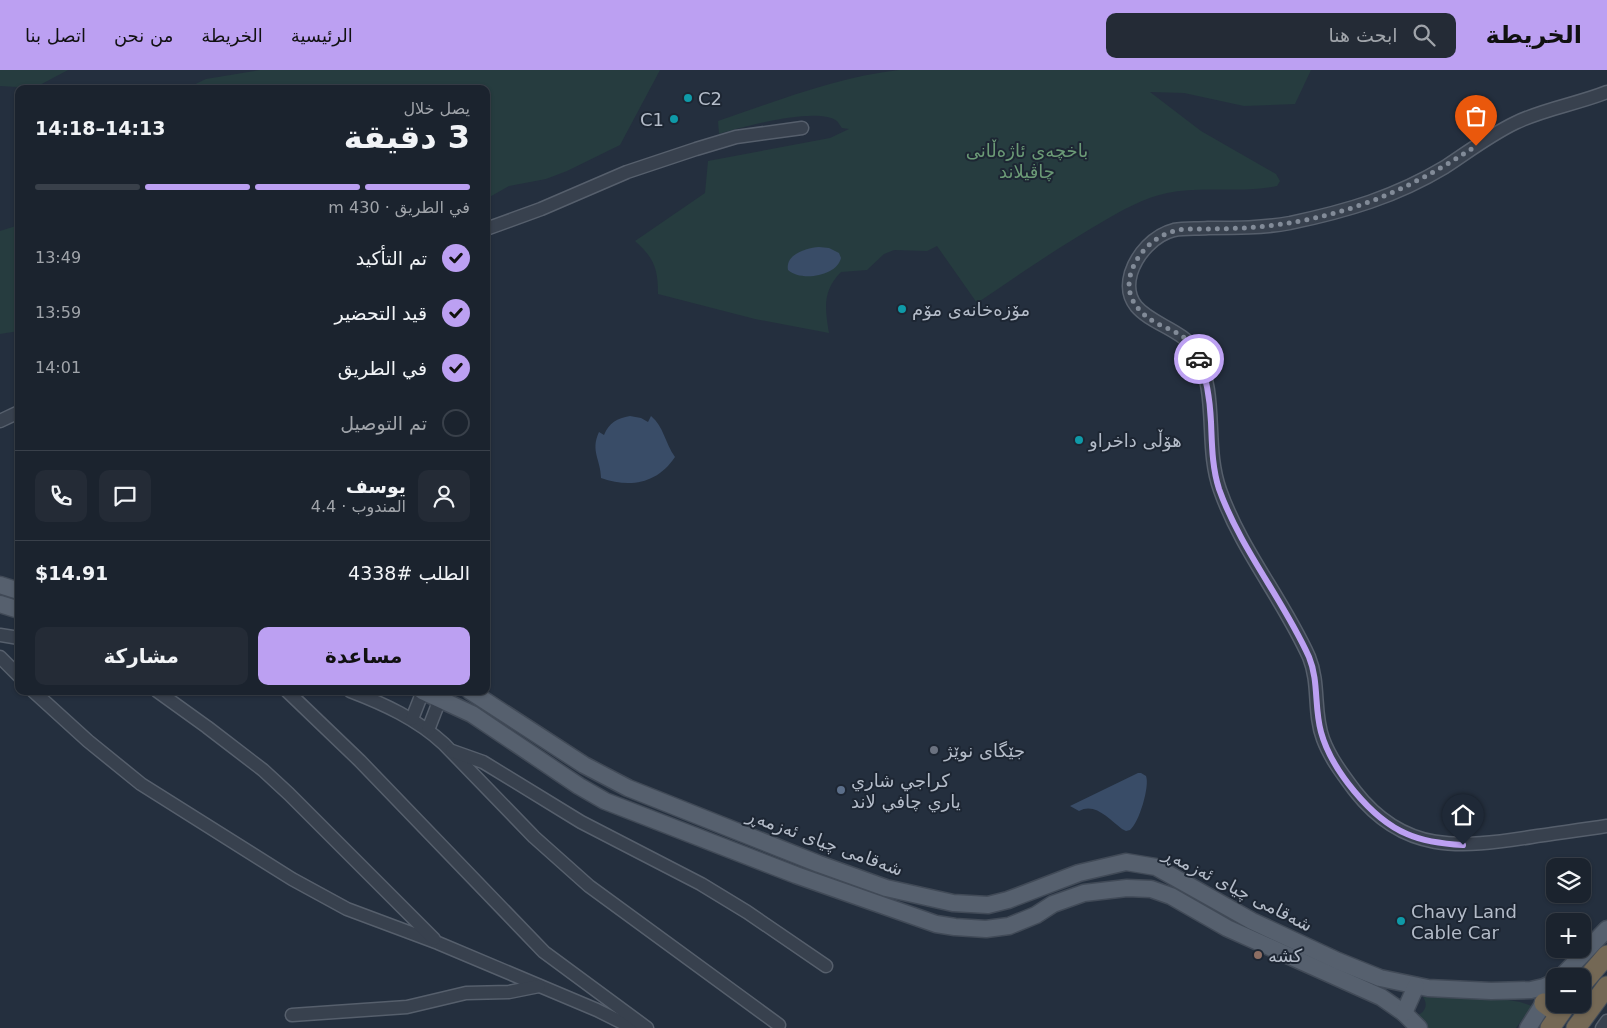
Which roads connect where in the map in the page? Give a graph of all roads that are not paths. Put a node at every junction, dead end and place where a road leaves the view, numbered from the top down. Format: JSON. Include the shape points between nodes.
{"nodes":[{"id":1,"x":1607,"y":92,"type":"edge"},
{"id":2,"x":802,"y":128,"type":"dead end"},
{"id":3,"x":490,"y":227,"type":"edge"},
{"id":4,"x":15,"y":414,"type":"edge"},
{"id":5,"x":0,"y":421,"type":"edge"},
{"id":6,"x":0,"y":585,"type":"edge"},
{"id":7,"x":15,"y":590,"type":"edge"},
{"id":8,"x":0,"y":657,"type":"edge"},
{"id":9,"x":15,"y":672,"type":"edge"},
{"id":10,"x":37,"y":695,"type":"edge"},
{"id":11,"x":163,"y":695,"type":"edge"},
{"id":12,"x":290,"y":695,"type":"edge"},
{"id":13,"x":359,"y":695,"type":"edge"},
{"id":14,"x":421,"y":695,"type":"edge"},
{"id":15,"x":432,"y":695,"type":"edge"},
{"id":16,"x":476,"y":695,"type":"edge"},
{"id":17,"x":440,"y":699,"type":"junction"},
{"id":18,"x":412,"y":719,"type":"junction"},
{"id":19,"x":428,"y":730,"type":"junction"},
{"id":20,"x":450,"y":750,"type":"junction"},
{"id":21,"x":1607,"y":826,"type":"edge"},
{"id":22,"x":1607,"y":929,"type":"edge"},
{"id":23,"x":438,"y":943,"type":"junction"},
{"id":24,"x":1607,"y":956,"type":"edge"},
{"id":25,"x":826,"y":966,"type":"dead end"},
{"id":26,"x":1570,"y":968,"type":"edge"},
{"id":27,"x":1591,"y":974,"type":"edge"},
{"id":28,"x":540,"y":986,"type":"junction"},
{"id":29,"x":1416,"y":986,"type":"junction"},
{"id":30,"x":1546,"y":986,"type":"edge"},
{"id":31,"x":1607,"y":986,"type":"edge"},
{"id":32,"x":1546,"y":999,"type":"edge"},
{"id":33,"x":1544,"y":1002,"type":"junction"},
{"id":34,"x":1404,"y":1013,"type":"junction"},
{"id":35,"x":292,"y":1015,"type":"dead end"},
{"id":36,"x":1559,"y":1015,"type":"edge"},
{"id":37,"x":1607,"y":1020,"type":"edge"},
{"id":38,"x":779,"y":1025,"type":"dead end"},
{"id":39,"x":634,"y":1028,"type":"edge"},
{"id":40,"x":647,"y":1028,"type":"edge"},
{"id":41,"x":1419,"y":1028,"type":"edge"},
{"id":42,"x":1528,"y":1028,"type":"edge"},
{"id":43,"x":1576,"y":1028,"type":"edge"},
{"id":44,"x":1602,"y":1028,"type":"edge"}],
"edges":[{"from":1,"to":21,"type":"street","via":[[1517,122],[1417,182],[1359,207],[1287,224],[1186,229],[1166,233],[1152,242],[1140,256],[1131,273],[1129,292],[1139,310],[1185,338],[1198,355],[1208,387],[1213,459],[1219,489],[1246,548],[1304,646],[1316,677],[1323,740],[1334,762],[1363,800],[1377,815],[1399,830],[1446,844],[1489,843]]},
{"from":2,"to":3,"type":"street","via":[[736,137],[704,147],[628,172]]},
{"from":4,"to":5,"type":"street"},
{"from":6,"to":7,"type":"main road"},
{"from":8,"to":9,"type":"street"},
{"from":10,"to":23,"type":"street","via":[[141,784],[231,842],[348,909]]},
{"from":11,"to":23,"type":"street","via":[[263,770]]},
{"from":12,"to":40,"type":"street","via":[[360,761],[544,952]]},
{"from":13,"to":18,"type":"street"},
{"from":14,"to":18,"type":"street"},
{"from":15,"to":17,"type":"main road","name":"شەقامی چیای ئەزمەڕ"},
{"from":16,"to":29,"type":"main road","name":"شەقامی چیای ئەزمەڕ","via":[[584,765],[621,785],[886,888],[953,903],[988,905],[1079,873],[1126,862],[1156,867],[1252,921],[1338,961],[1380,978]]},
{"from":17,"to":19,"type":"street"},
{"from":17,"to":34,"type":"main road","name":"شەقامی چیای ئەزمەڕ","via":[[472,714],[605,801],[796,875],[936,924],[970,929],[1001,927],[1020,922],[1053,904],[1084,893],[1139,887],[1151,889],[1171,896],[1227,928],[1368,990]]},
{"from":18,"to":19,"type":"street"},
{"from":19,"to":20,"type":"street"},
{"from":20,"to":25,"type":"street","via":[[483,762],[576,819],[701,884]]},
{"from":20,"to":38,"type":"street","via":[[534,837],[589,886]]},
{"from":22,"to":26,"type":"main road"},
{"from":23,"to":28,"type":"street"},
{"from":24,"to":27,"type":"highway"},
{"from":28,"to":35,"type":"street","via":[[509,992],[466,993],[407,1006]]},
{"from":28,"to":39,"type":"street"},
{"from":29,"to":30,"type":"main road","name":"شەقامی چیای ئەزمەڕ","via":[[1512,991]]},
{"from":29,"to":34,"type":"main road"},
{"from":31,"to":43,"type":"highway"},
{"from":32,"to":33,"type":"main road"},
{"from":33,"to":36,"type":"highway"},
{"from":33,"to":42,"type":"main road"},
{"from":34,"to":41,"type":"main road","name":"شەقامی چیای ئەزمەڕ"},
{"from":37,"to":44,"type":"street"}]}
